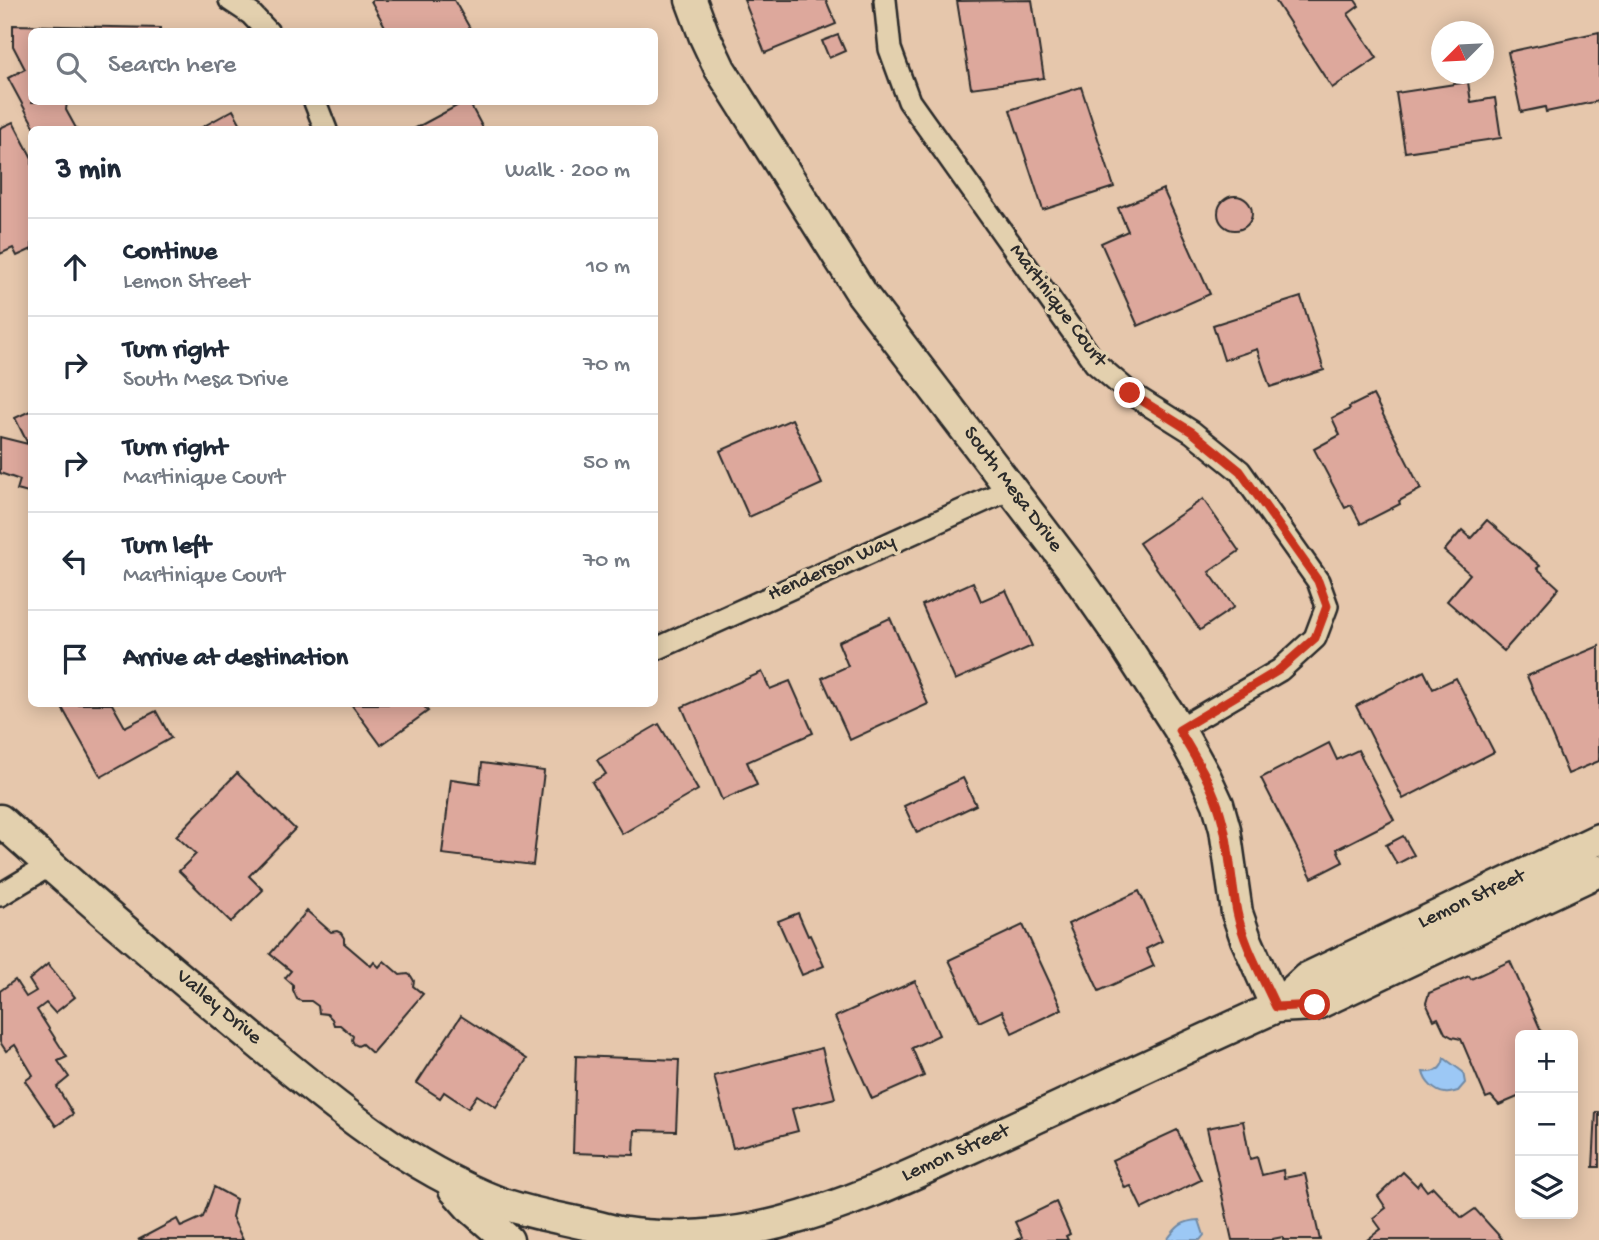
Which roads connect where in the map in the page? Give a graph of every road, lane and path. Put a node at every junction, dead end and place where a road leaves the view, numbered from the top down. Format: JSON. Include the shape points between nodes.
{"nodes":[{"id":1,"x":230,"y":0,"type":"edge"},
{"id":2,"x":691,"y":0,"type":"edge"},
{"id":3,"x":885,"y":0,"type":"edge"},
{"id":4,"x":264,"y":28,"type":"edge"},
{"id":5,"x":317,"y":105,"type":"edge"},
{"id":6,"x":325,"y":126,"type":"edge"},
{"id":7,"x":1010,"y":489,"type":"junction"},
{"id":8,"x":658,"y":648,"type":"edge"},
{"id":9,"x":1179,"y":730,"type":"junction"},
{"id":10,"x":0,"y":820,"type":"edge"},
{"id":11,"x":1599,"y":839,"type":"edge"},
{"id":12,"x":50,"y":866,"type":"junction"},
{"id":13,"x":1599,"y":871,"type":"edge"},
{"id":14,"x":0,"y":895,"type":"edge"},
{"id":15,"x":1276,"y":1007,"type":"junction"},
{"id":16,"x":447,"y":1180,"type":"junction"},
{"id":17,"x":766,"y":1232,"type":"edge"},
{"id":18,"x":621,"y":1236,"type":"edge"},
{"id":19,"x":508,"y":1240,"type":"edge"}],
"edges":[{"from":1,"to":4,"type":"street"},
{"from":2,"to":7,"type":"street","name":"South Mesa Drive","via":[[720,69],[862,293]]},
{"from":3,"to":9,"type":"street","name":"Martinique Court","via":[[890,49],[909,101],[1095,363],[1240,471],[1318,581],[1327,606],[1315,638],[1279,670]]},
{"from":5,"to":6,"type":"street"},
{"from":7,"to":8,"type":"street","name":"Henderson Way"},
{"from":7,"to":9,"type":"street","name":"South Mesa Drive","via":[[1094,600]]},
{"from":9,"to":15,"type":"street","name":"South Mesa Drive","via":[[1218,804],[1237,913]]},
{"from":10,"to":12,"type":"street","name":"Valley Drive"},
{"from":11,"to":15,"type":"street","name":"Lemon Street","via":[[1307,978]]},
{"from":12,"to":14,"type":"street"},
{"from":12,"to":16,"type":"street","name":"Valley Drive","via":[[314,1089],[392,1147]]},
{"from":13,"to":15,"type":"street","name":"Lemon Street","via":[[1315,1005]]},
{"from":15,"to":17,"type":"street","name":"Lemon Street","via":[[946,1159]]},
{"from":16,"to":18,"type":"street","name":"Valley Drive","via":[[502,1203]]},
{"from":16,"to":19,"type":"street","name":"Valley Drive"},
{"from":17,"to":18,"type":"street","name":"Lemon Street"}]}
